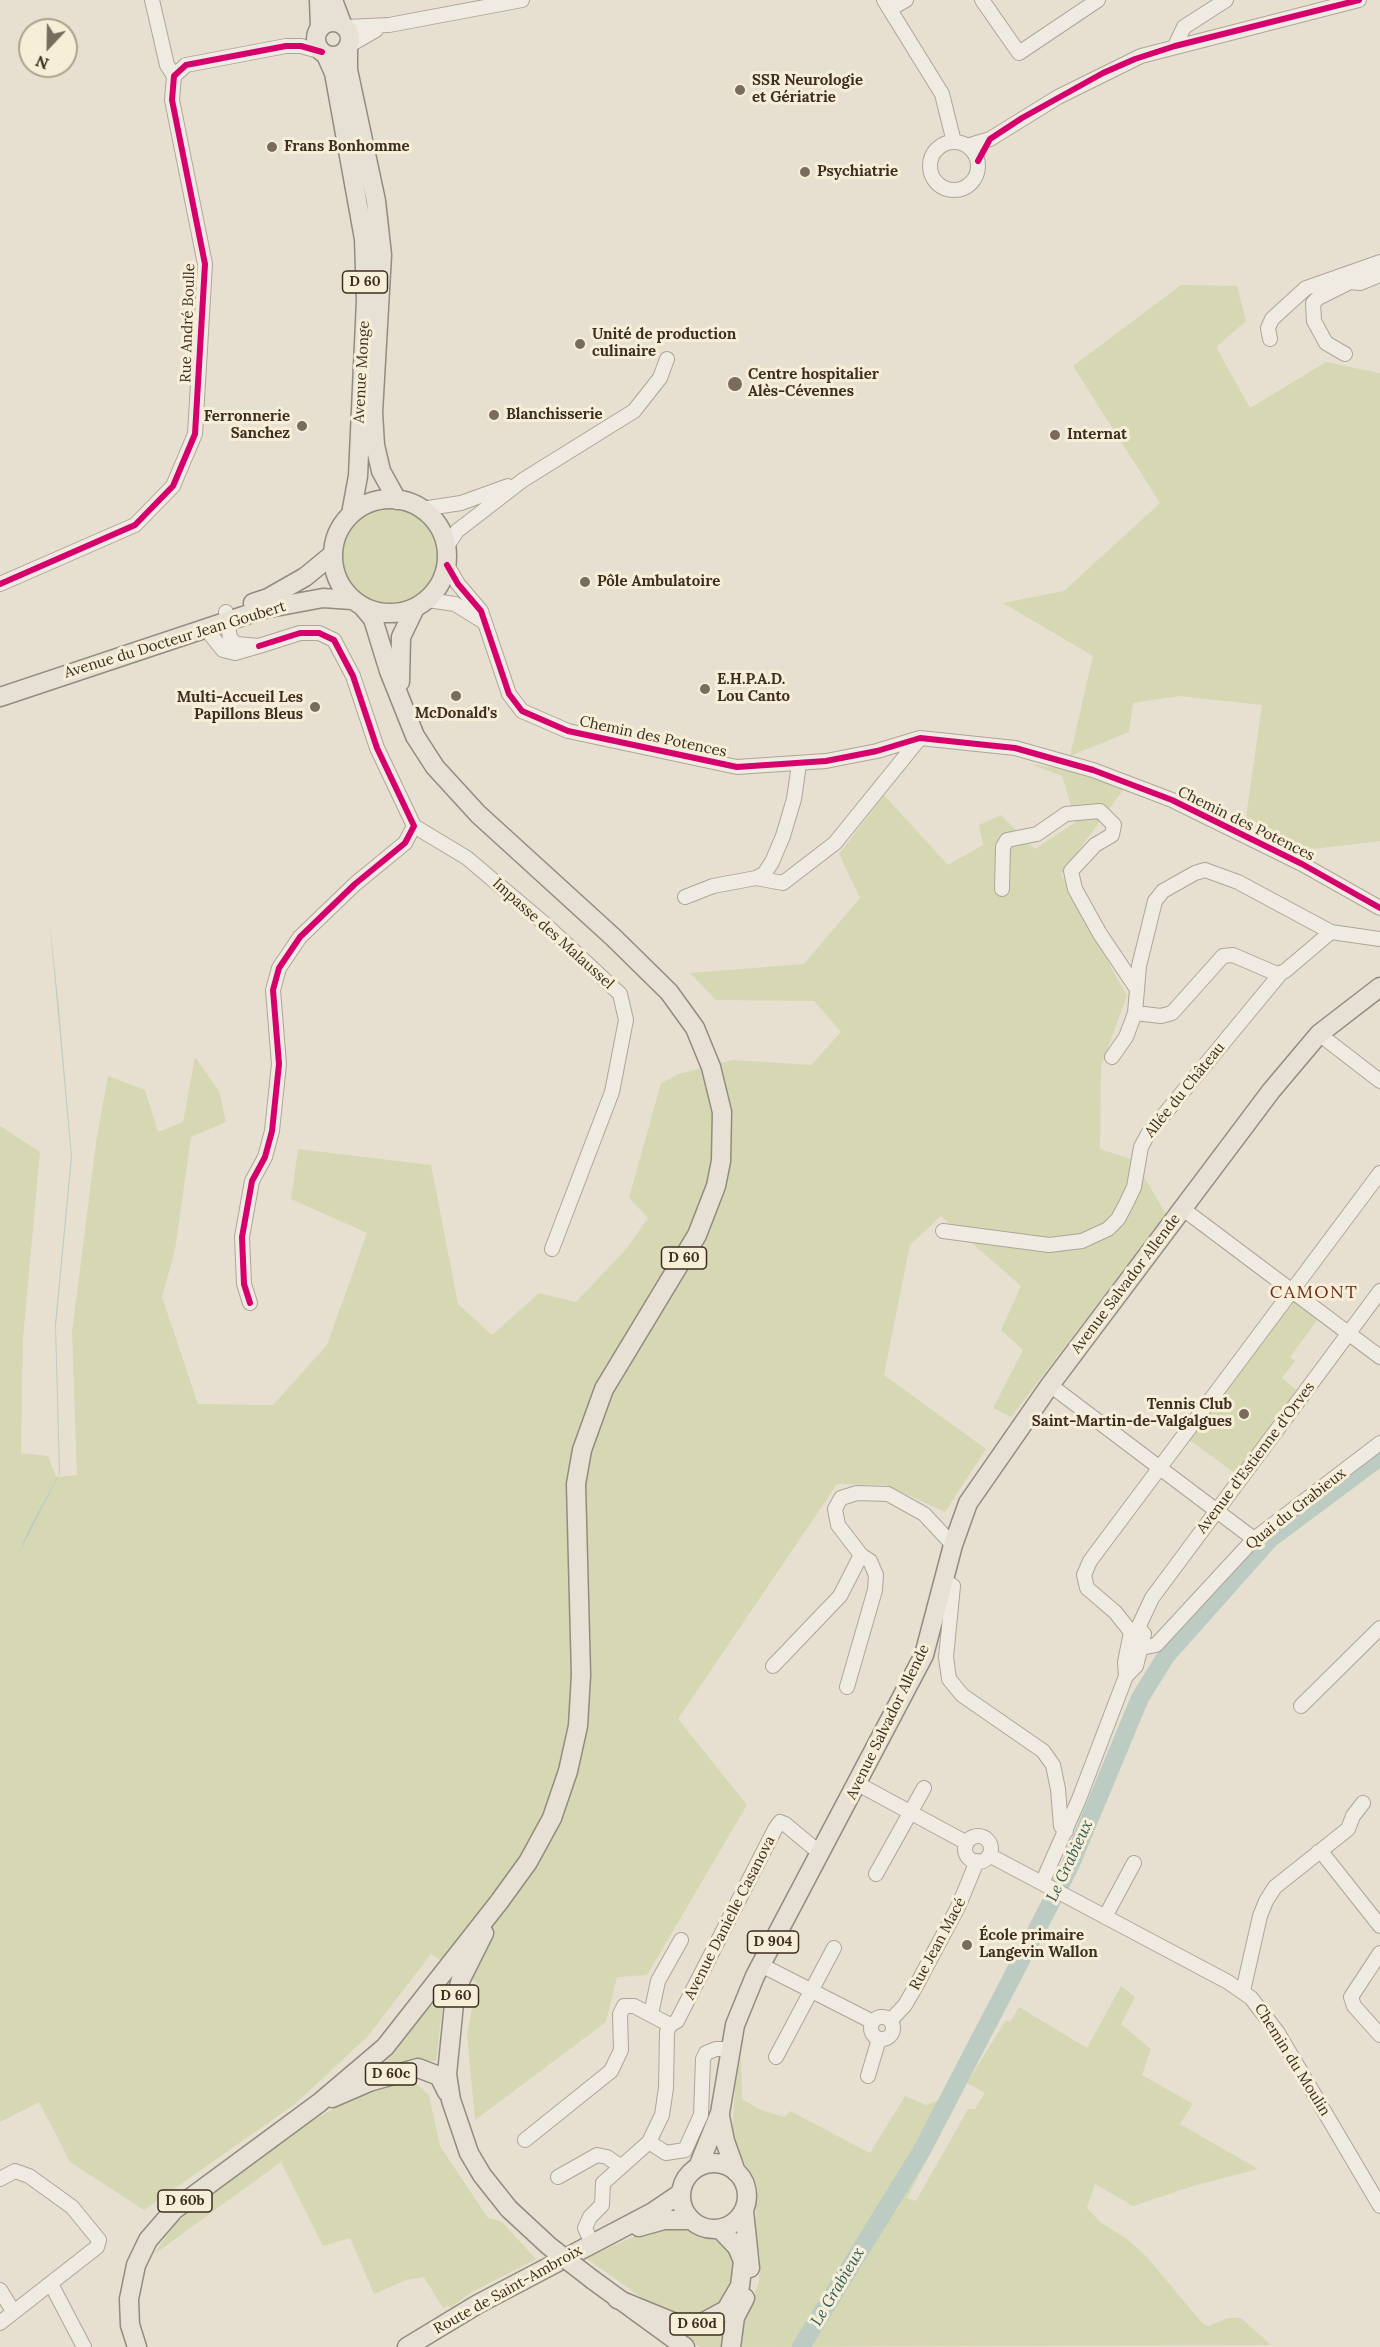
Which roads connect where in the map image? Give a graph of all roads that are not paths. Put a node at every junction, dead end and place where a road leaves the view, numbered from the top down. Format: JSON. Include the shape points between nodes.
{"nodes":[{"id":1,"x":152,"y":0,"type":"edge"},
{"id":2,"x":319,"y":0,"type":"edge"},
{"id":3,"x":333,"y":0,"type":"edge"},
{"id":4,"x":522,"y":0,"type":"edge"},
{"id":5,"x":906,"y":0,"type":"edge"},
{"id":6,"x":982,"y":0,"type":"edge"},
{"id":7,"x":1098,"y":0,"type":"edge"},
{"id":8,"x":1226,"y":0,"type":"edge"},
{"id":9,"x":1359,"y":0,"type":"edge"},
{"id":10,"x":887,"y":5,"type":"edge"},
{"id":11,"x":344,"y":25,"type":"junction"},
{"id":12,"x":389,"y":25,"type":"junction"},
{"id":13,"x":319,"y":28,"type":"junction"},
{"id":14,"x":286,"y":46,"type":"junction"},
{"id":15,"x":1175,"y":46,"type":"junction"},
{"id":16,"x":349,"y":47,"type":"junction"},
{"id":17,"x":324,"y":53,"type":"junction"},
{"id":18,"x":174,"y":76,"type":"junction"},
{"id":19,"x":990,"y":139,"type":"junction"},
{"id":20,"x":954,"y":145,"type":"junction"},
{"id":21,"x":978,"y":161,"type":"junction"},
{"id":22,"x":1380,"y":262,"type":"edge"},
{"id":23,"x":1380,"y":275,"type":"edge"},
{"id":24,"x":1270,"y":339,"type":"dead end"},
{"id":25,"x":1346,"y":354,"type":"dead end"},
{"id":26,"x":667,"y":359,"type":"dead end"},
{"id":27,"x":524,"y":480,"type":"junction"},
{"id":28,"x":397,"y":500,"type":"junction"},
{"id":29,"x":422,"y":509,"type":"junction"},
{"id":30,"x":351,"y":514,"type":"junction"},
{"id":31,"x":447,"y":546,"type":"junction"},
{"id":32,"x":333,"y":554,"type":"junction"},
{"id":33,"x":447,"y":565,"type":"junction"},
{"id":34,"x":0,"y":584,"type":"edge"},
{"id":35,"x":358,"y":603,"type":"junction"},
{"id":36,"x":422,"y":604,"type":"junction"},
{"id":37,"x":227,"y":617,"type":"junction"},
{"id":38,"x":486,"y":624,"type":"junction"},
{"id":39,"x":206,"y":629,"type":"junction"},
{"id":40,"x":259,"y":646,"type":"junction"},
{"id":41,"x":1,"y":692,"type":"edge"},
{"id":42,"x":401,"y":696,"type":"junction"},
{"id":43,"x":920,"y":738,"type":"junction"},
{"id":44,"x":799,"y":764,"type":"junction"},
{"id":45,"x":414,"y":826,"type":"junction"},
{"id":46,"x":756,"y":878,"type":"junction"},
{"id":47,"x":1002,"y":889,"type":"dead end"},
{"id":48,"x":685,"y":897,"type":"dead end"},
{"id":49,"x":1380,"y":908,"type":"edge"},
{"id":50,"x":1331,"y":932,"type":"junction"},
{"id":51,"x":1380,"y":939,"type":"edge"},
{"id":52,"x":1281,"y":973,"type":"junction"},
{"id":53,"x":1380,"y":987,"type":"edge"},
{"id":54,"x":1137,"y":989,"type":"junction"},
{"id":55,"x":1135,"y":1013,"type":"junction"},
{"id":56,"x":1319,"y":1034,"type":"junction"},
{"id":57,"x":1112,"y":1058,"type":"dead end"},
{"id":58,"x":1380,"y":1081,"type":"edge"},
{"id":59,"x":1380,"y":1173,"type":"edge"},
{"id":60,"x":1183,"y":1209,"type":"junction"},
{"id":61,"x":943,"y":1231,"type":"dead end"},
{"id":62,"x":552,"y":1249,"type":"dead end"},
{"id":63,"x":1292,"y":1291,"type":"junction"},
{"id":64,"x":1380,"y":1291,"type":"edge"},
{"id":65,"x":250,"y":1303,"type":"dead end"},
{"id":66,"x":1348,"y":1334,"type":"junction"},
{"id":67,"x":1380,"y":1357,"type":"edge"},
{"id":68,"x":1050,"y":1385,"type":"junction"},
{"id":69,"x":1380,"y":1443,"type":"edge"},
{"id":70,"x":1158,"y":1467,"type":"junction"},
{"id":71,"x":1217,"y":1511,"type":"junction"},
{"id":72,"x":1254,"y":1539,"type":"junction"},
{"id":73,"x":953,"y":1545,"type":"junction"},
{"id":74,"x":861,"y":1555,"type":"junction"},
{"id":75,"x":945,"y":1581,"type":"junction"},
{"id":76,"x":1139,"y":1628,"type":"junction"},
{"id":77,"x":1380,"y":1628,"type":"edge"},
{"id":78,"x":1167,"y":1631,"type":"junction"},
{"id":79,"x":1141,"y":1648,"type":"junction"},
{"id":80,"x":773,"y":1665,"type":"dead end"},
{"id":81,"x":1126,"y":1676,"type":"junction"},
{"id":82,"x":847,"y":1687,"type":"dead end"},
{"id":83,"x":1301,"y":1706,"type":"dead end"},
{"id":84,"x":858,"y":1784,"type":"junction"},
{"id":85,"x":924,"y":1788,"type":"dead end"},
{"id":86,"x":1364,"y":1803,"type":"dead end"},
{"id":87,"x":910,"y":1812,"type":"junction"},
{"id":88,"x":1066,"y":1831,"type":"junction"},
{"id":89,"x":967,"y":1843,"type":"junction"},
{"id":90,"x":1318,"y":1852,"type":"junction"},
{"id":91,"x":821,"y":1854,"type":"junction"},
{"id":92,"x":983,"y":1858,"type":"junction"},
{"id":93,"x":1134,"y":1863,"type":"dead end"},
{"id":94,"x":876,"y":1874,"type":"dead end"},
{"id":95,"x":1044,"y":1885,"type":"junction"},
{"id":96,"x":499,"y":1902,"type":"junction"},
{"id":97,"x":1105,"y":1917,"type":"junction"},
{"id":98,"x":1380,"y":1926,"type":"edge"},
{"id":99,"x":681,"y":1940,"type":"dead end"},
{"id":100,"x":834,"y":1948,"type":"dead end"},
{"id":101,"x":1380,"y":1953,"type":"edge"},
{"id":102,"x":761,"y":1965,"type":"junction"},
{"id":103,"x":812,"y":1991,"type":"junction"},
{"id":104,"x":1243,"y":1991,"type":"junction"},
{"id":105,"x":651,"y":2014,"type":"junction"},
{"id":106,"x":890,"y":2021,"type":"junction"},
{"id":107,"x":873,"y":2022,"type":"junction"},
{"id":108,"x":670,"y":2025,"type":"junction"},
{"id":109,"x":1380,"y":2035,"type":"edge"},
{"id":110,"x":887,"y":2039,"type":"junction"},
{"id":111,"x":729,"y":2049,"type":"junction"},
{"id":112,"x":776,"y":2057,"type":"dead end"},
{"id":113,"x":868,"y":2076,"type":"dead end"},
{"id":114,"x":451,"y":2100,"type":"junction"},
{"id":115,"x":319,"y":2103,"type":"junction"},
{"id":116,"x":720,"y":2113,"type":"junction"},
{"id":117,"x":525,"y":2140,"type":"dead end"},
{"id":118,"x":649,"y":2142,"type":"junction"},
{"id":119,"x":620,"y":2166,"type":"junction"},
{"id":120,"x":698,"y":2167,"type":"junction"},
{"id":121,"x":736,"y":2172,"type":"junction"},
{"id":122,"x":558,"y":2177,"type":"dead end"},
{"id":123,"x":0,"y":2179,"type":"edge"},
{"id":124,"x":681,"y":2193,"type":"junction"},
{"id":125,"x":1380,"y":2206,"type":"edge"},
{"id":126,"x":744,"y":2211,"type":"junction"},
{"id":127,"x":690,"y":2220,"type":"junction"},
{"id":128,"x":720,"y":2229,"type":"junction"},
{"id":129,"x":611,"y":2235,"type":"junction"},
{"id":130,"x":592,"y":2244,"type":"junction"},
{"id":131,"x":51,"y":2284,"type":"junction"},
{"id":132,"x":0,"y":2290,"type":"edge"},
{"id":133,"x":617,"y":2299,"type":"junction"},
{"id":134,"x":13,"y":2311,"type":"junction"},
{"id":135,"x":0,"y":2323,"type":"edge"},
{"id":136,"x":84,"y":2347,"type":"edge"},
{"id":137,"x":137,"y":2347,"type":"edge"},
{"id":138,"x":407,"y":2347,"type":"edge"},
{"id":139,"x":685,"y":2347,"type":"edge"},
{"id":140,"x":731,"y":2347,"type":"edge"}],
"edges":[{"from":1,"to":18,"type":"street","name":"Rue André Boulle","via":[[167,65]]},
{"from":2,"to":13,"type":"main road"},
{"from":3,"to":11,"type":"main road"},
{"from":4,"to":12,"type":"street"},
{"from":5,"to":10,"type":"street"},
{"from":6,"to":7,"type":"street","via":[[1018,53]]},
{"from":8,"to":15,"type":"street","via":[[1184,27]]},
{"from":9,"to":15,"type":"street"},
{"from":10,"to":20,"type":"street","via":[[942,94]]},
{"from":11,"to":12,"type":"street"},
{"from":11,"to":13,"type":"main road","via":[[333,21]]},
{"from":11,"to":16,"type":"main road","via":[[351,35]]},
{"from":12,"to":16,"type":"street","via":[[365,34]]},
{"from":13,"to":14,"type":"street"},
{"from":13,"to":17,"type":"main road","via":[[316,41]]},
{"from":14,"to":17,"type":"street"},
{"from":14,"to":18,"type":"street","via":[[186,65]]},
{"from":15,"to":19,"type":"street","via":[[1103,73]]},
{"from":16,"to":17,"type":"main road","via":[[338,56]]},
{"from":16,"to":28,"type":"main road","name":"Avenue Monge","number":"D 60","via":[[348,70],[376,201],[382,255],[373,413],[375,445],[381,471]]},
{"from":17,"to":30,"type":"main road","name":"Avenue Monge","number":"D 60","via":[[334,73],[364,239],[366,300],[359,453]]},
{"from":18,"to":34,"type":"street","name":"Rue André Boulle","via":[[172,100],[205,264],[195,434],[173,486],[135,525]]},
{"from":19,"to":20,"type":"street"},
{"from":19,"to":21,"type":"street"},
{"from":20,"to":21,"type":"street"},
{"from":20,"to":21,"type":"street","via":[[931,158],[935,181],[947,189],[962,189],[977,175]]},
{"from":22,"to":24,"type":"street","via":[[1306,288],[1272,318],[1268,328]]},
{"from":23,"to":25,"type":"street","via":[[1360,283],[1350,282],[1313,303],[1314,321],[1326,343]]},
{"from":26,"to":27,"type":"street","via":[[660,378],[634,411]]},
{"from":27,"to":29,"type":"street","via":[[461,503]]},
{"from":27,"to":31,"type":"street","via":[[457,531]]},
{"from":28,"to":29,"type":"main road"},
{"from":28,"to":30,"type":"main road","via":[[373,502]]},
{"from":29,"to":31,"type":"main road","via":[[438,525]]},
{"from":30,"to":32,"type":"main road","via":[[338,532]]},
{"from":31,"to":33,"type":"main road"},
{"from":32,"to":35,"type":"main road","via":[[334,571],[341,586]]},
{"from":32,"to":37,"type":"main road","name":"Avenue du Docteur Jean Goubert","via":[[304,577]]},
{"from":33,"to":36,"type":"main road","via":[[441,584]]},
{"from":33,"to":38,"type":"street","name":"Chemin des Potences"},
{"from":35,"to":36,"type":"main road","via":[[389,614]]},
{"from":35,"to":37,"type":"main road","name":"Avenue du Docteur Jean Goubert","via":[[323,598]]},
{"from":35,"to":42,"type":"main road","number":"D 60","via":[[373,619]]},
{"from":36,"to":38,"type":"street","via":[[446,601],[466,609]]},
{"from":36,"to":42,"type":"main road","number":"D 60","via":[[411,612],[402,638],[398,665]]},
{"from":37,"to":39,"type":"main road","name":"Avenue du Docteur Jean Goubert"},
{"from":37,"to":40,"type":"street","via":[[230,638],[236,644]]},
{"from":37,"to":41,"type":"main road","name":"Avenue du Docteur Jean Goubert"},
{"from":38,"to":44,"type":"street","name":"Chemin des Potences","via":[[509,694],[522,711],[543,722],[645,749],[737,767]]},
{"from":39,"to":40,"type":"street","via":[[223,650],[235,653]]},
{"from":39,"to":41,"type":"main road","name":"Avenue du Docteur Jean Goubert"},
{"from":40,"to":45,"type":"street","via":[[300,633],[319,633],[334,640],[353,676],[376,748]]},
{"from":42,"to":96,"type":"main road","number":"D 60","via":[[415,736],[454,790],[669,992],[695,1028],[722,1112],[716,1186],[697,1235],[604,1389],[582,1450],[576,1484],[581,1675],[578,1726],[552,1818],[528,1862]]},
{"from":43,"to":44,"type":"street","name":"Chemin des Potences","via":[[877,752]]},
{"from":43,"to":46,"type":"street","via":[[835,843],[813,862],[783,883]]},
{"from":43,"to":49,"type":"street","name":"Chemin des Potences","via":[[1015,748],[1124,780],[1292,859]]},
{"from":44,"to":46,"type":"street","via":[[783,836],[772,862]]},
{"from":45,"to":62,"type":"street","name":"Impasse des Malaussel","via":[[468,858],[620,994],[626,1020],[612,1092]]},
{"from":45,"to":65,"type":"street","via":[[405,843],[355,884],[300,938],[279,968],[273,990],[279,1064],[272,1131],[252,1181],[242,1237],[244,1284]]},
{"from":46,"to":48,"type":"street","via":[[713,886]]},
{"from":47,"to":54,"type":"street","via":[[1003,846],[1007,840],[1037,834],[1066,814],[1100,811],[1114,825],[1112,835],[1095,845],[1071,871],[1095,925]]},
{"from":50,"to":51,"type":"street"},
{"from":50,"to":52,"type":"street","name":"Allée du Château"},
{"from":50,"to":54,"type":"street","via":[[1238,882],[1205,870],[1163,891],[1155,901]]},
{"from":52,"to":55,"type":"street","via":[[1274,974],[1227,955],[1172,1013]]},
{"from":52,"to":61,"type":"street","name":"Allée du Château","via":[[1148,1134],[1141,1147],[1134,1187],[1108,1229],[1082,1241],[1049,1245]]},
{"from":53,"to":56,"type":"main road","name":"Avenue Salvador Allende","number":"D 904"},
{"from":54,"to":55,"type":"street"},
{"from":55,"to":57,"type":"street"},
{"from":56,"to":58,"type":"street"},
{"from":56,"to":60,"type":"main road","name":"Avenue Salvador Allende","number":"D 904"},
{"from":59,"to":63,"type":"street"},
{"from":60,"to":63,"type":"street"},
{"from":60,"to":68,"type":"main road","name":"Avenue Salvador Allende","number":"D 904"},
{"from":63,"to":66,"type":"street"},
{"from":63,"to":70,"type":"street"},
{"from":64,"to":66,"type":"street","name":"Avenue d'Estienne d'Orves"},
{"from":66,"to":67,"type":"street"},
{"from":66,"to":71,"type":"street","name":"Avenue d'Estienne d'Orves"},
{"from":68,"to":70,"type":"street"},
{"from":68,"to":73,"type":"main road","name":"Avenue Salvador Allende","number":"D 904","via":[[968,1503]]},
{"from":69,"to":72,"type":"street","name":"Quai du Grabieux"},
{"from":70,"to":71,"type":"street"},
{"from":70,"to":76,"type":"street","via":[[1084,1575],[1087,1587]]},
{"from":71,"to":72,"type":"street"},
{"from":71,"to":76,"type":"street","name":"Avenue d'Estienne d'Orves","via":[[1152,1598]]},
{"from":72,"to":78,"type":"street","name":"Quai du Grabieux"},
{"from":73,"to":74,"type":"street","via":[[924,1514],[888,1494],[857,1492],[841,1498],[835,1509],[838,1525]]},
{"from":73,"to":75,"type":"main road","name":"Avenue Salvador Allende","number":"D 904"},
{"from":74,"to":80,"type":"street","via":[[840,1596]]},
{"from":74,"to":82,"type":"street","via":[[870,1561],[876,1575]]},
{"from":75,"to":84,"type":"main road","name":"Avenue Salvador Allende","number":"D 904","via":[[924,1655]]},
{"from":75,"to":88,"type":"street","via":[[953,1586],[946,1657],[949,1679],[962,1695],[1043,1751],[1053,1765],[1061,1826]]},
{"from":76,"to":78,"type":"street"},
{"from":76,"to":79,"type":"street"},
{"from":76,"to":81,"type":"street","via":[[1125,1662]]},
{"from":77,"to":83,"type":"street"},
{"from":78,"to":79,"type":"street","name":"Quai du Grabieux","via":[[1156,1645]]},
{"from":79,"to":81,"type":"street","via":[[1136,1666]]},
{"from":81,"to":88,"type":"street"},
{"from":84,"to":87,"type":"street"},
{"from":84,"to":91,"type":"main road","name":"Avenue Salvador Allende","number":"D 904"},
{"from":85,"to":87,"type":"street"},
{"from":86,"to":90,"type":"street","via":[[1348,1829]]},
{"from":87,"to":89,"type":"street"},
{"from":87,"to":94,"type":"street"},
{"from":88,"to":95,"type":"street"},
{"from":89,"to":92,"type":"street","via":[[967,1855]]},
{"from":89,"to":92,"type":"street","via":[[976,1836],[984,1838],[990,1848]]},
{"from":90,"to":98,"type":"street"},
{"from":90,"to":104,"type":"street","via":[[1275,1887],[1266,1901]]},
{"from":91,"to":102,"type":"main road","name":"Avenue Salvador Allende","number":"D 904"},
{"from":91,"to":108,"type":"street","name":"Avenue Danielle Casanova","via":[[780,1822],[677,2021]]},
{"from":92,"to":95,"type":"street","name":"Chemin du Moulin"},
{"from":92,"to":106,"type":"street","name":"Rue Jean Macé","via":[[916,1986]]},
{"from":93,"to":97,"type":"street"},
{"from":95,"to":97,"type":"street","name":"Chemin du Moulin"},
{"from":96,"to":114,"type":"main road","number":"D 60","via":[[461,1980],[454,2004],[447,2074]]},
{"from":96,"to":115,"type":"main road","number":"D 60b","via":[[385,2047]]},
{"from":97,"to":104,"type":"street","name":"Chemin du Moulin"},
{"from":99,"to":105,"type":"street","via":[[658,1981]]},
{"from":100,"to":103,"type":"street"},
{"from":101,"to":109,"type":"street","via":[[1351,1996],[1354,2006]]},
{"from":102,"to":103,"type":"street"},
{"from":102,"to":111,"type":"main road","name":"Avenue Salvador Allende","number":"D 904"},
{"from":103,"to":107,"type":"street"},
{"from":103,"to":112,"type":"street"},
{"from":104,"to":125,"type":"street","name":"Chemin du Moulin","via":[[1278,2033]]},
{"from":105,"to":108,"type":"street"},
{"from":105,"to":117,"type":"street","via":[[624,2006],[620,2014],[621,2050],[611,2071]]},
{"from":106,"to":107,"type":"street","via":[[882,2018]]},
{"from":106,"to":110,"type":"street","via":[[893,2029]]},
{"from":107,"to":110,"type":"street","via":[[872,2030]]},
{"from":108,"to":118,"type":"street","name":"Avenue Danielle Casanova","via":[[665,2103]]},
{"from":110,"to":113,"type":"street"},
{"from":111,"to":116,"type":"main road","name":"Avenue Salvador Allende","number":"D 904"},
{"from":111,"to":118,"type":"street","via":[[716,2049],[703,2059],[701,2115],[685,2150],[666,2153]]},
{"from":114,"to":115,"type":"main road","number":"D 60c","via":[[439,2076],[418,2068],[369,2082]]},
{"from":114,"to":133,"type":"main road","number":"D 60","bridge":true,"via":[[469,2153],[509,2209]]},
{"from":115,"to":137,"type":"main road","number":"D 60b","via":[[183,2202],[147,2240],[136,2265],[129,2299],[130,2325]]},
{"from":116,"to":120,"type":"main road","name":"Avenue Salvador Allende","number":"D 904"},
{"from":116,"to":121,"type":"main road","name":"Avenue Salvador Allende","number":"D 904"},
{"from":118,"to":119,"type":"street","name":"Avenue Danielle Casanova"},
{"from":119,"to":122,"type":"street","via":[[597,2155]]},
{"from":119,"to":130,"type":"street","name":"Avenue Danielle Casanova","via":[[603,2182],[602,2205],[585,2228]]},
{"from":120,"to":121,"type":"main road","via":[[718,2163]]},
{"from":120,"to":124,"type":"main road"},
{"from":121,"to":126,"type":"main road","via":[[747,2190]]},
{"from":123,"to":131,"type":"street","via":[[15,2171],[29,2176],[72,2207],[99,2237],[97,2247]]},
{"from":124,"to":127,"type":"main road","via":[[684,2212]]},
{"from":124,"to":129,"type":"main road","name":"Route de Saint-Ambroix"},
{"from":126,"to":128,"type":"main road"},
{"from":126,"to":140,"type":"main road","via":[[751,2258],[748,2293],[735,2317]]},
{"from":127,"to":128,"type":"main road","via":[[709,2229]]},
{"from":127,"to":129,"type":"main road","name":"Route de Saint-Ambroix","via":[[664,2220]]},
{"from":128,"to":133,"type":"main road","number":"D 60d","via":[[737,2247],[743,2261],[740,2286],[726,2310],[700,2324],[678,2324]]},
{"from":129,"to":130,"type":"main road","name":"Route de Saint-Ambroix"},
{"from":130,"to":138,"type":"main road","name":"Route de Saint-Ambroix","via":[[478,2304]]},
{"from":131,"to":134,"type":"street"},
{"from":131,"to":136,"type":"street"},
{"from":132,"to":134,"type":"street"},
{"from":133,"to":139,"type":"main road","number":"D 60"},
{"from":134,"to":135,"type":"street"}]}
